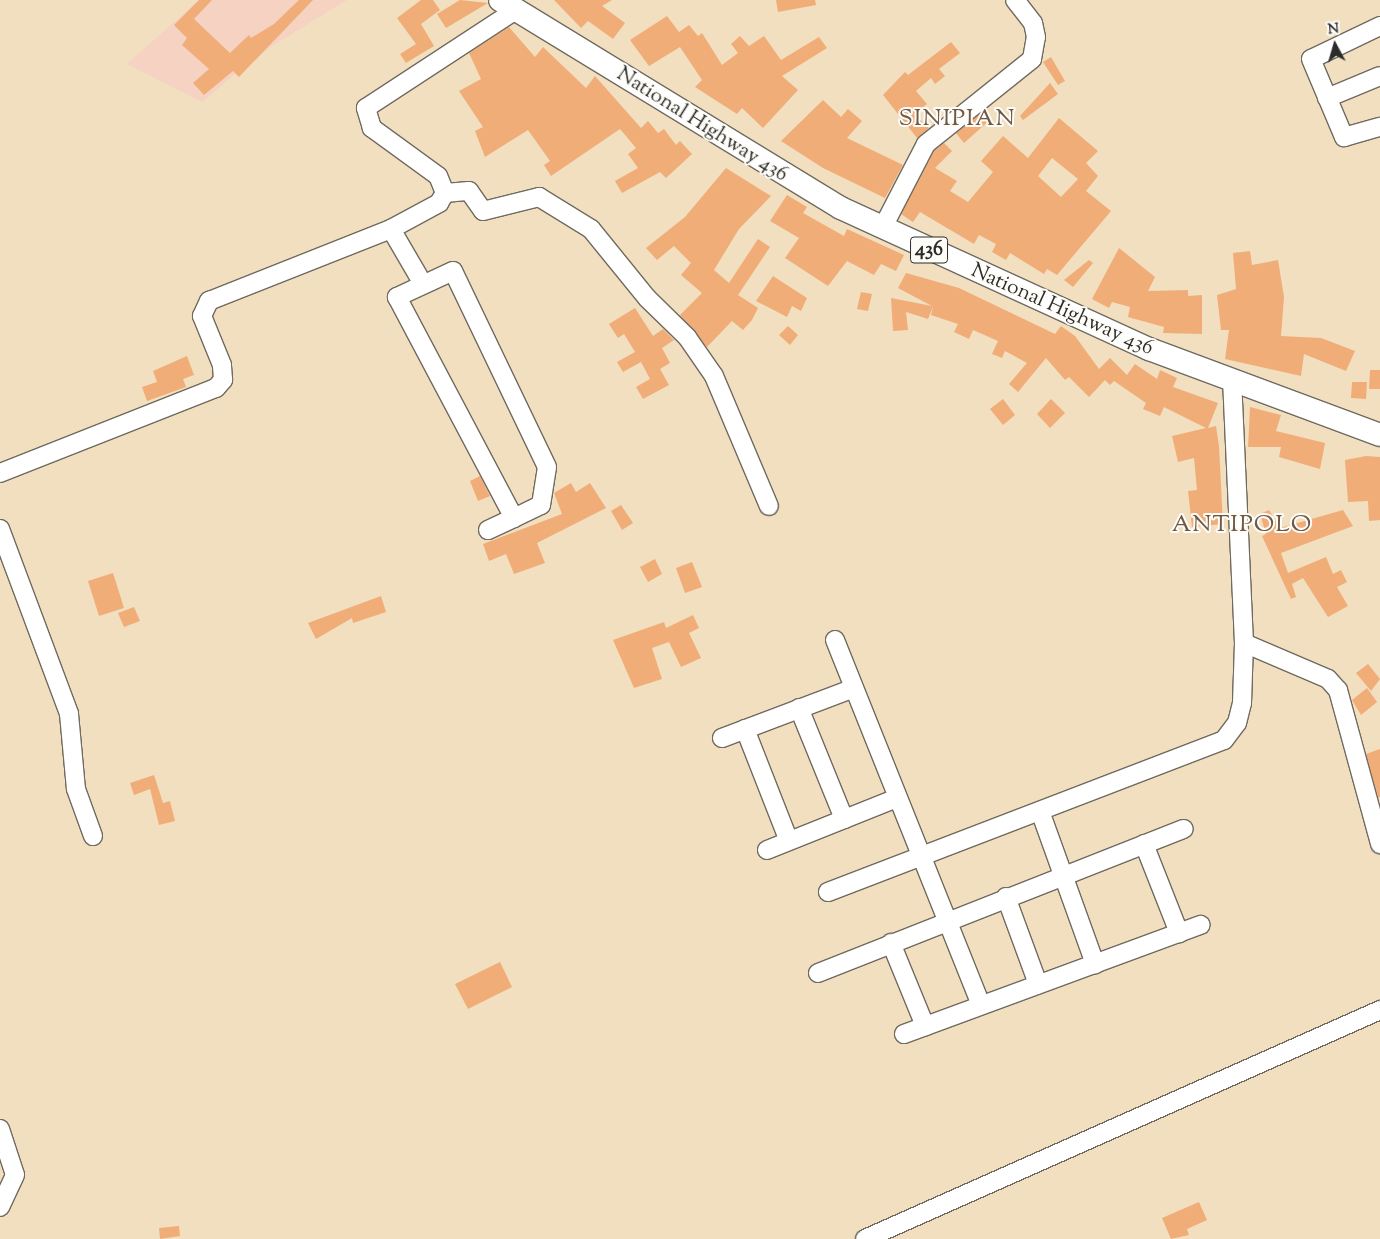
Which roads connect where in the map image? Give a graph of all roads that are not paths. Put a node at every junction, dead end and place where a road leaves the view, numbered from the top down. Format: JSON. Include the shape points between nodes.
{"nodes":[{"id":1,"x":1015,"y":0,"type":"edge"},
{"id":2,"x":508,"y":5,"type":"edge"},
{"id":3,"x":1380,"y":26,"type":"edge"},
{"id":4,"x":1380,"y":76,"type":"edge"},
{"id":5,"x":1327,"y":98,"type":"junction"},
{"id":6,"x":1380,"y":127,"type":"edge"},
{"id":7,"x":445,"y":193,"type":"junction"},
{"id":8,"x":883,"y":227,"type":"junction"},
{"id":9,"x":391,"y":229,"type":"junction"},
{"id":10,"x":423,"y":284,"type":"junction"},
{"id":11,"x":1232,"y":381,"type":"junction"},
{"id":12,"x":1380,"y":435,"type":"edge"},
{"id":13,"x":0,"y":473,"type":"edge"},
{"id":14,"x":769,"y":506,"type":"dead end"},
{"id":15,"x":514,"y":518,"type":"junction"},
{"id":16,"x":0,"y":529,"type":"edge"},
{"id":17,"x":488,"y":530,"type":"dead end"},
{"id":18,"x":835,"y":640,"type":"dead end"},
{"id":19,"x":1244,"y":643,"type":"junction"},
{"id":20,"x":854,"y":688,"type":"junction"},
{"id":21,"x":799,"y":708,"type":"junction"},
{"id":22,"x":745,"y":729,"type":"junction"},
{"id":23,"x":722,"y":738,"type":"dead end"},
{"id":24,"x":897,"y":798,"type":"junction"},
{"id":25,"x":1040,"y":811,"type":"junction"},
{"id":26,"x":844,"y":819,"type":"junction"},
{"id":27,"x":1184,"y":829,"type":"dead end"},
{"id":28,"x":93,"y":836,"type":"dead end"},
{"id":29,"x":789,"y":841,"type":"junction"},
{"id":30,"x":1144,"y":844,"type":"junction"},
{"id":31,"x":1380,"y":844,"type":"edge"},
{"id":32,"x":767,"y":850,"type":"dead end"},
{"id":33,"x":920,"y":857,"type":"junction"},
{"id":34,"x":1064,"y":875,"type":"junction"},
{"id":35,"x":828,"y":892,"type":"dead end"},
{"id":36,"x":1006,"y":897,"type":"junction"},
{"id":37,"x":946,"y":920,"type":"junction"},
{"id":38,"x":1201,"y":925,"type":"dead end"},
{"id":39,"x":1179,"y":933,"type":"junction"},
{"id":40,"x":891,"y":943,"type":"junction"},
{"id":41,"x":1096,"y":964,"type":"junction"},
{"id":42,"x":818,"y":973,"type":"dead end"},
{"id":43,"x":1038,"y":984,"type":"junction"},
{"id":44,"x":981,"y":1005,"type":"junction"},
{"id":45,"x":1380,"y":1010,"type":"edge"},
{"id":46,"x":925,"y":1026,"type":"junction"},
{"id":47,"x":904,"y":1034,"type":"dead end"},
{"id":48,"x":0,"y":1129,"type":"edge"},
{"id":49,"x":0,"y":1207,"type":"edge"},
{"id":50,"x":865,"y":1239,"type":"edge"}],
"edges":[{"from":1,"to":8,"type":"street","via":[[1033,23],[1032,59],[926,144]]},
{"from":2,"to":7,"type":"street","via":[[366,108],[372,128],[438,176]]},
{"from":2,"to":8,"type":"main road","name":"National Highway 436","number":"436","via":[[783,176]]},
{"from":3,"to":5,"type":"street","via":[[1311,59]]},
{"from":4,"to":5,"type":"street"},
{"from":5,"to":6,"type":"street","via":[[1344,137]]},
{"from":7,"to":9,"type":"street","via":[[439,203]]},
{"from":7,"to":14,"type":"street","via":[[469,191],[483,211],[539,197],[591,229],[647,298],[688,337],[714,376]]},
{"from":8,"to":11,"type":"main road","name":"National Highway 436","number":"436","via":[[981,275]]},
{"from":9,"to":10,"type":"street"},
{"from":9,"to":13,"type":"street","via":[[209,301],[202,316],[222,365],[223,380],[216,388]]},
{"from":10,"to":15,"type":"street","via":[[397,297]]},
{"from":10,"to":15,"type":"street","via":[[453,271],[547,467],[541,505]]},
{"from":11,"to":12,"type":"main road","name":"National Highway 436","number":"436"},
{"from":11,"to":19,"type":"street"},
{"from":15,"to":17,"type":"street"},
{"from":16,"to":28,"type":"street","via":[[69,714],[76,789]]},
{"from":18,"to":20,"type":"street"},
{"from":19,"to":25,"type":"street","via":[[1242,703],[1237,723],[1224,740]]},
{"from":19,"to":31,"type":"street","via":[[1328,678],[1338,690]]},
{"from":20,"to":21,"type":"street"},
{"from":20,"to":24,"type":"street"},
{"from":21,"to":22,"type":"street"},
{"from":21,"to":26,"type":"street"},
{"from":22,"to":23,"type":"street"},
{"from":22,"to":29,"type":"street"},
{"from":24,"to":26,"type":"street"},
{"from":24,"to":33,"type":"street"},
{"from":25,"to":33,"type":"street"},
{"from":25,"to":34,"type":"street"},
{"from":26,"to":29,"type":"street"},
{"from":27,"to":30,"type":"street"},
{"from":29,"to":32,"type":"street"},
{"from":30,"to":34,"type":"street"},
{"from":30,"to":39,"type":"street"},
{"from":33,"to":35,"type":"street"},
{"from":33,"to":37,"type":"street"},
{"from":34,"to":36,"type":"street"},
{"from":34,"to":41,"type":"street"},
{"from":36,"to":37,"type":"street"},
{"from":36,"to":43,"type":"street"},
{"from":37,"to":40,"type":"street"},
{"from":37,"to":44,"type":"street"},
{"from":38,"to":39,"type":"street"},
{"from":39,"to":41,"type":"street"},
{"from":40,"to":42,"type":"street"},
{"from":40,"to":46,"type":"street"},
{"from":41,"to":43,"type":"street"},
{"from":43,"to":44,"type":"street"},
{"from":44,"to":46,"type":"street"},
{"from":45,"to":50,"type":"street"},
{"from":46,"to":47,"type":"street"},
{"from":48,"to":49,"type":"street","via":[[14,1175]]}]}
